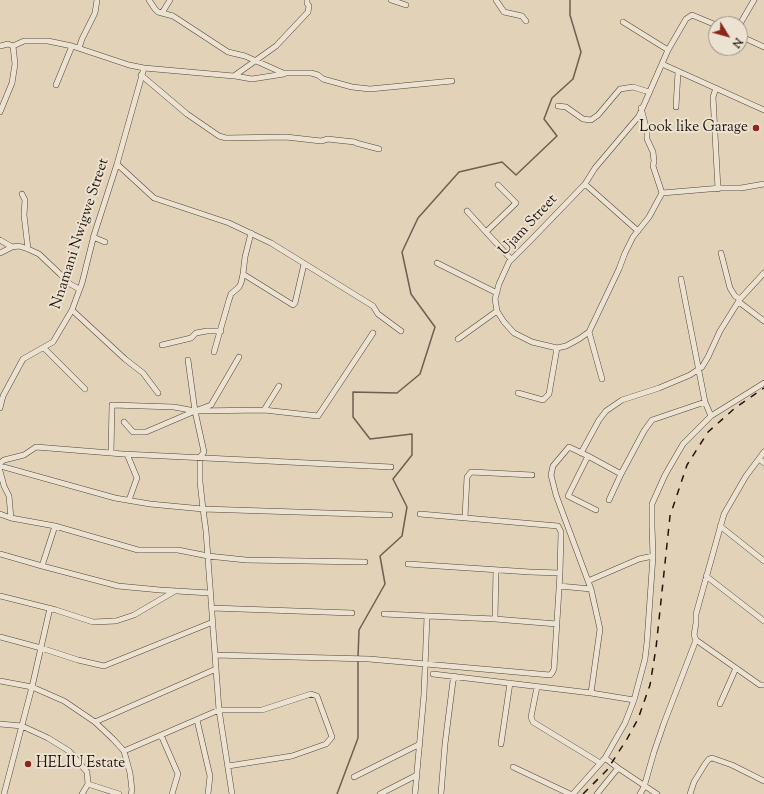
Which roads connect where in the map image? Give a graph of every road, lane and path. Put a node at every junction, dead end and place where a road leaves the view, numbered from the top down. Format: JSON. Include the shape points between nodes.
{"nodes":[{"id":1,"x":97,"y":0,"type":"edge"},
{"id":2,"x":149,"y":0,"type":"edge"},
{"id":3,"x":170,"y":0,"type":"edge"},
{"id":4,"x":307,"y":0,"type":"edge"},
{"id":5,"x":391,"y":0,"type":"edge"},
{"id":6,"x":496,"y":0,"type":"edge"},
{"id":7,"x":754,"y":0,"type":"edge"},
{"id":8,"x":406,"y":5,"type":"dead end"},
{"id":9,"x":162,"y":13,"type":"junction"},
{"id":10,"x":745,"y":16,"type":"edge"},
{"id":11,"x":708,"y":20,"type":"edge"},
{"id":12,"x":526,"y":21,"type":"dead end"},
{"id":13,"x":623,"y":22,"type":"dead end"},
{"id":14,"x":748,"y":40,"type":"edge"},
{"id":15,"x":0,"y":46,"type":"edge"},
{"id":16,"x":13,"y":46,"type":"junction"},
{"id":17,"x":72,"y":46,"type":"junction"},
{"id":18,"x":764,"y":47,"type":"edge"},
{"id":19,"x":80,"y":48,"type":"junction"},
{"id":20,"x":668,"y":50,"type":"junction"},
{"id":21,"x":254,"y":61,"type":"junction"},
{"id":22,"x":662,"y":64,"type":"junction"},
{"id":23,"x":144,"y":68,"type":"junction"},
{"id":24,"x":292,"y":72,"type":"junction"},
{"id":25,"x":678,"y":72,"type":"junction"},
{"id":26,"x":142,"y":75,"type":"junction"},
{"id":27,"x":235,"y":76,"type":"junction"},
{"id":28,"x":452,"y":81,"type":"dead end"},
{"id":29,"x":56,"y":85,"type":"dead end"},
{"id":30,"x":716,"y":88,"type":"junction"},
{"id":31,"x":649,"y":92,"type":"junction"},
{"id":32,"x":558,"y":106,"type":"dead end"},
{"id":33,"x":676,"y":107,"type":"dead end"},
{"id":34,"x":641,"y":108,"type":"junction"},
{"id":35,"x":764,"y":110,"type":"edge"},
{"id":36,"x":0,"y":112,"type":"edge"},
{"id":37,"x":379,"y":149,"type":"dead end"},
{"id":38,"x":117,"y":164,"type":"junction"},
{"id":39,"x":585,"y":184,"type":"junction"},
{"id":40,"x":764,"y":184,"type":"edge"},
{"id":41,"x":498,"y":185,"type":"dead end"},
{"id":42,"x":718,"y":188,"type":"junction"},
{"id":43,"x":662,"y":193,"type":"junction"},
{"id":44,"x":22,"y":194,"type":"dead end"},
{"id":45,"x":467,"y":211,"type":"dead end"},
{"id":46,"x":638,"y":231,"type":"junction"},
{"id":47,"x":486,"y":232,"type":"junction"},
{"id":48,"x":251,"y":233,"type":"junction"},
{"id":49,"x":93,"y":237,"type":"junction"},
{"id":50,"x":0,"y":240,"type":"edge"},
{"id":51,"x":105,"y":242,"type":"dead end"},
{"id":52,"x":12,"y":247,"type":"junction"},
{"id":53,"x":28,"y":249,"type":"junction"},
{"id":54,"x":0,"y":253,"type":"edge"},
{"id":55,"x":722,"y":253,"type":"dead end"},
{"id":56,"x":511,"y":259,"type":"junction"},
{"id":57,"x":437,"y":263,"type":"dead end"},
{"id":58,"x":304,"y":264,"type":"junction"},
{"id":59,"x":764,"y":273,"type":"edge"},
{"id":60,"x":243,"y":274,"type":"junction"},
{"id":61,"x":681,"y":279,"type":"dead end"},
{"id":62,"x":79,"y":289,"type":"junction"},
{"id":63,"x":497,"y":293,"type":"junction"},
{"id":64,"x":739,"y":300,"type":"junction"},
{"id":65,"x":72,"y":310,"type":"junction"},
{"id":66,"x":497,"y":311,"type":"junction"},
{"id":67,"x":764,"y":321,"type":"edge"},
{"id":68,"x":221,"y":331,"type":"junction"},
{"id":69,"x":401,"y":331,"type":"dead end"},
{"id":70,"x":373,"y":332,"type":"dead end"},
{"id":71,"x":589,"y":332,"type":"junction"},
{"id":72,"x":458,"y":339,"type":"dead end"},
{"id":73,"x":162,"y":345,"type":"dead end"},
{"id":74,"x":44,"y":348,"type":"junction"},
{"id":75,"x":557,"y":348,"type":"junction"},
{"id":76,"x":214,"y":352,"type":"dead end"},
{"id":77,"x":239,"y":357,"type":"dead end"},
{"id":78,"x":188,"y":360,"type":"dead end"},
{"id":79,"x":698,"y":370,"type":"junction"},
{"id":80,"x":602,"y":379,"type":"dead end"},
{"id":81,"x":764,"y":383,"type":"edge"},
{"id":82,"x":279,"y":386,"type":"dead end"},
{"id":83,"x":84,"y":389,"type":"dead end"},
{"id":84,"x":158,"y":393,"type":"dead end"},
{"id":85,"x":518,"y":393,"type":"dead end"},
{"id":86,"x":705,"y":402,"type":"junction"},
{"id":87,"x":0,"y":408,"type":"edge"},
{"id":88,"x":264,"y":410,"type":"junction"},
{"id":89,"x":196,"y":411,"type":"junction"},
{"id":90,"x":711,"y":416,"type":"junction"},
{"id":91,"x":124,"y":422,"type":"dead end"},
{"id":92,"x":764,"y":452,"type":"edge"},
{"id":93,"x":111,"y":453,"type":"junction"},
{"id":94,"x":581,"y":453,"type":"junction"},
{"id":95,"x":127,"y":454,"type":"junction"},
{"id":96,"x":588,"y":456,"type":"junction"},
{"id":97,"x":200,"y":457,"type":"junction"},
{"id":98,"x":759,"y":459,"type":"junction"},
{"id":99,"x":764,"y":463,"type":"edge"},
{"id":100,"x":0,"y":465,"type":"edge"},
{"id":101,"x":391,"y":468,"type":"dead end"},
{"id":102,"x":0,"y":471,"type":"edge"},
{"id":103,"x":621,"y":474,"type":"junction"},
{"id":104,"x":532,"y":475,"type":"dead end"},
{"id":105,"x":556,"y":495,"type":"junction"},
{"id":106,"x":568,"y":496,"type":"junction"},
{"id":107,"x":129,"y":500,"type":"junction"},
{"id":108,"x":609,"y":500,"type":"dead end"},
{"id":109,"x":203,"y":508,"type":"junction"},
{"id":110,"x":596,"y":510,"type":"dead end"},
{"id":111,"x":0,"y":514,"type":"edge"},
{"id":112,"x":420,"y":514,"type":"dead end"},
{"id":113,"x":390,"y":515,"type":"dead end"},
{"id":114,"x":11,"y":518,"type":"junction"},
{"id":115,"x":464,"y":518,"type":"junction"},
{"id":116,"x":56,"y":526,"type":"junction"},
{"id":117,"x":720,"y":526,"type":"junction"},
{"id":118,"x":0,"y":554,"type":"edge"},
{"id":119,"x":208,"y":556,"type":"junction"},
{"id":120,"x":653,"y":556,"type":"junction"},
{"id":121,"x":764,"y":561,"type":"edge"},
{"id":122,"x":365,"y":562,"type":"dead end"},
{"id":123,"x":408,"y":564,"type":"dead end"},
{"id":124,"x":42,"y":566,"type":"junction"},
{"id":125,"x":496,"y":570,"type":"junction"},
{"id":126,"x":560,"y":572,"type":"junction"},
{"id":127,"x":706,"y":576,"type":"junction"},
{"id":128,"x":588,"y":581,"type":"junction"},
{"id":129,"x":559,"y":586,"type":"junction"},
{"id":130,"x":591,"y":588,"type":"junction"},
{"id":131,"x":175,"y":591,"type":"junction"},
{"id":132,"x":210,"y":592,"type":"junction"},
{"id":133,"x":0,"y":596,"type":"edge"},
{"id":134,"x":50,"y":608,"type":"junction"},
{"id":135,"x":212,"y":608,"type":"junction"},
{"id":136,"x":352,"y":613,"type":"dead end"},
{"id":137,"x":384,"y":614,"type":"dead end"},
{"id":138,"x":427,"y":616,"type":"junction"},
{"id":139,"x":494,"y":619,"type":"junction"},
{"id":140,"x":764,"y":621,"type":"edge"},
{"id":141,"x":213,"y":622,"type":"junction"},
{"id":142,"x":557,"y":624,"type":"junction"},
{"id":143,"x":0,"y":637,"type":"edge"},
{"id":144,"x":696,"y":640,"type":"junction"},
{"id":145,"x":41,"y":648,"type":"junction"},
{"id":146,"x":215,"y":655,"type":"junction"},
{"id":147,"x":426,"y":665,"type":"junction"},
{"id":148,"x":736,"y":668,"type":"junction"},
{"id":149,"x":216,"y":669,"type":"junction"},
{"id":150,"x":433,"y":674,"type":"dead end"},
{"id":151,"x":455,"y":676,"type":"junction"},
{"id":152,"x":0,"y":681,"type":"edge"},
{"id":153,"x":510,"y":683,"type":"junction"},
{"id":154,"x":764,"y":685,"type":"edge"},
{"id":155,"x":32,"y":687,"type":"junction"},
{"id":156,"x":537,"y":687,"type":"junction"},
{"id":157,"x":591,"y":693,"type":"junction"},
{"id":158,"x":634,"y":700,"type":"junction"},
{"id":159,"x":720,"y":704,"type":"dead end"},
{"id":160,"x":219,"y":710,"type":"junction"},
{"id":161,"x":197,"y":720,"type":"junction"},
{"id":162,"x":96,"y":722,"type":"junction"},
{"id":163,"x":0,"y":724,"type":"edge"},
{"id":164,"x":22,"y":726,"type":"junction"},
{"id":165,"x":162,"y":735,"type":"junction"},
{"id":166,"x":420,"y":744,"type":"junction"},
{"id":167,"x":501,"y":744,"type":"dead end"},
{"id":168,"x":124,"y":751,"type":"junction"},
{"id":169,"x":605,"y":758,"type":"junction"},
{"id":170,"x":600,"y":763,"type":"junction"},
{"id":171,"x":228,"y":766,"type":"junction"},
{"id":172,"x":513,"y":767,"type":"dead end"},
{"id":173,"x":618,"y":768,"type":"junction"},
{"id":174,"x":417,"y":776,"type":"junction"},
{"id":175,"x":354,"y":777,"type":"dead end"},
{"id":176,"x":764,"y":781,"type":"edge"},
{"id":177,"x":88,"y":784,"type":"junction"},
{"id":178,"x":644,"y":787,"type":"junction"},
{"id":179,"x":4,"y":794,"type":"edge"},
{"id":180,"x":82,"y":794,"type":"edge"},
{"id":181,"x":119,"y":794,"type":"edge"},
{"id":182,"x":131,"y":794,"type":"edge"},
{"id":183,"x":172,"y":794,"type":"edge"},
{"id":184,"x":208,"y":794,"type":"edge"},
{"id":185,"x":232,"y":794,"type":"edge"},
{"id":186,"x":380,"y":794,"type":"edge"},
{"id":187,"x":415,"y":794,"type":"edge"},
{"id":188,"x":441,"y":794,"type":"edge"},
{"id":189,"x":572,"y":794,"type":"edge"},
{"id":190,"x":597,"y":794,"type":"edge"},
{"id":191,"x":640,"y":794,"type":"edge"},
{"id":192,"x":657,"y":794,"type":"edge"},
{"id":193,"x":690,"y":794,"type":"edge"}],
"edges":[{"from":1,"to":19,"type":"street","via":[[95,13]]},
{"from":2,"to":9,"type":"street","via":[[154,9]]},
{"from":3,"to":9,"type":"street"},
{"from":4,"to":21,"type":"street","via":[[308,12],[276,46]]},
{"from":5,"to":8,"type":"street"},
{"from":6,"to":12,"type":"street","via":[[504,12],[522,16]]},
{"from":7,"to":10,"type":"street"},
{"from":9,"to":21,"type":"street","via":[[173,16],[228,52]]},
{"from":11,"to":20,"type":"street","name":"Ujam Street","via":[[689,16]]},
{"from":13,"to":20,"type":"street"},
{"from":14,"to":18,"type":"street"},
{"from":15,"to":16,"type":"street"},
{"from":16,"to":17,"type":"street","via":[[24,41],[48,41]]},
{"from":16,"to":36,"type":"street","via":[[15,64],[12,83]]},
{"from":17,"to":19,"type":"street"},
{"from":17,"to":29,"type":"street"},
{"from":19,"to":23,"type":"street"},
{"from":20,"to":22,"type":"street","name":"Ujam Street"},
{"from":21,"to":24,"type":"street","via":[[283,73]]},
{"from":21,"to":27,"type":"street"},
{"from":22,"to":25,"type":"street"},
{"from":22,"to":31,"type":"street","name":"Ujam Street"},
{"from":23,"to":26,"type":"street","name":"Nnamani Nwigwe Street"},
{"from":23,"to":27,"type":"street"},
{"from":24,"to":27,"type":"street","via":[[252,79]]},
{"from":24,"to":28,"type":"street","via":[[311,73],[352,87],[370,89]]},
{"from":25,"to":30,"type":"street"},
{"from":25,"to":33,"type":"street"},
{"from":26,"to":37,"type":"street","via":[[187,114],[219,136],[286,137],[321,141],[328,139],[355,142]]},
{"from":26,"to":38,"type":"street","name":"Nnamani Nwigwe Street"},
{"from":30,"to":35,"type":"street"},
{"from":30,"to":42,"type":"street","via":[[713,97]]},
{"from":31,"to":32,"type":"street","via":[[633,87],[620,89],[594,118],[587,120],[566,107]]},
{"from":31,"to":34,"type":"street","name":"Ujam Street"},
{"from":34,"to":39,"type":"street","name":"Ujam Street","via":[[639,116],[595,168]]},
{"from":34,"to":43,"type":"street","via":[[653,166]]},
{"from":38,"to":48,"type":"street","via":[[154,198]]},
{"from":38,"to":49,"type":"street","name":"Nnamani Nwigwe Street"},
{"from":39,"to":46,"type":"street"},
{"from":39,"to":56,"type":"street","name":"Ujam Street"},
{"from":40,"to":42,"type":"street"},
{"from":41,"to":47,"type":"street","via":[[516,203]]},
{"from":42,"to":43,"type":"street"},
{"from":43,"to":46,"type":"street"},
{"from":44,"to":53,"type":"street","via":[[25,200]]},
{"from":45,"to":47,"type":"street"},
{"from":46,"to":71,"type":"street","via":[[625,252]]},
{"from":47,"to":56,"type":"street"},
{"from":48,"to":58,"type":"street"},
{"from":48,"to":60,"type":"street"},
{"from":49,"to":51,"type":"street"},
{"from":49,"to":62,"type":"street","name":"Nnamani Nwigwe Street"},
{"from":50,"to":52,"type":"street"},
{"from":52,"to":53,"type":"street"},
{"from":52,"to":54,"type":"street"},
{"from":53,"to":62,"type":"street","via":[[46,260],[70,284]]},
{"from":55,"to":64,"type":"street","via":[[730,288]]},
{"from":56,"to":63,"type":"street","name":"Ujam Street"},
{"from":57,"to":63,"type":"street"},
{"from":58,"to":60,"type":"street","via":[[293,305]]},
{"from":58,"to":69,"type":"street","via":[[373,306],[378,314]]},
{"from":59,"to":64,"type":"street"},
{"from":60,"to":68,"type":"street","via":[[239,288],[228,300]]},
{"from":61,"to":79,"type":"street"},
{"from":62,"to":65,"type":"street","name":"Nnamani Nwigwe Street"},
{"from":63,"to":66,"type":"street","name":"Ujam Street"},
{"from":64,"to":67,"type":"street"},
{"from":64,"to":79,"type":"street","via":[[708,357]]},
{"from":65,"to":74,"type":"street","name":"Nnamani Nwigwe Street","via":[[57,337]]},
{"from":65,"to":84,"type":"street","via":[[143,373]]},
{"from":66,"to":72,"type":"street"},
{"from":66,"to":75,"type":"street","via":[[514,333],[532,342]]},
{"from":68,"to":73,"type":"street","via":[[196,333],[191,338]]},
{"from":68,"to":76,"type":"street"},
{"from":70,"to":88,"type":"street","via":[[318,416]]},
{"from":71,"to":75,"type":"street","via":[[566,346]]},
{"from":71,"to":80,"type":"street"},
{"from":74,"to":83,"type":"street"},
{"from":74,"to":87,"type":"street","name":"Nnamani Nwigwe Street","via":[[23,359],[3,396]]},
{"from":75,"to":85,"type":"street","via":[[549,394],[543,400]]},
{"from":77,"to":89,"type":"street","via":[[211,405]]},
{"from":78,"to":89,"type":"street"},
{"from":79,"to":86,"type":"street"},
{"from":79,"to":94,"type":"street","via":[[660,388],[622,400],[606,411]]},
{"from":81,"to":90,"type":"street"},
{"from":82,"to":88,"type":"street"},
{"from":86,"to":90,"type":"street"},
{"from":86,"to":103,"type":"street","via":[[652,420]]},
{"from":88,"to":89,"type":"street"},
{"from":89,"to":91,"type":"street","via":[[146,432],[133,432]]},
{"from":89,"to":93,"type":"street","via":[[174,407],[112,405]]},
{"from":89,"to":97,"type":"street","via":[[204,452]]},
{"from":90,"to":120,"type":"street","via":[[683,444],[652,504]]},
{"from":92,"to":98,"type":"street"},
{"from":93,"to":95,"type":"street"},
{"from":93,"to":100,"type":"street","via":[[36,447],[24,455],[4,460]]},
{"from":94,"to":96,"type":"street"},
{"from":94,"to":105,"type":"street","via":[[569,447],[553,466],[551,475]]},
{"from":95,"to":97,"type":"street"},
{"from":95,"to":107,"type":"street","via":[[137,478]]},
{"from":96,"to":103,"type":"street"},
{"from":96,"to":106,"type":"street"},
{"from":97,"to":101,"type":"street"},
{"from":97,"to":109,"type":"street"},
{"from":98,"to":99,"type":"street"},
{"from":98,"to":117,"type":"street","via":[[729,504]]},
{"from":100,"to":107,"type":"street"},
{"from":102,"to":114,"type":"street","via":[[9,496]]},
{"from":103,"to":108,"type":"street"},
{"from":104,"to":115,"type":"street","via":[[471,472],[467,477]]},
{"from":105,"to":106,"type":"street"},
{"from":105,"to":128,"type":"street"},
{"from":106,"to":110,"type":"street"},
{"from":107,"to":109,"type":"street"},
{"from":109,"to":113,"type":"street"},
{"from":109,"to":119,"type":"street"},
{"from":111,"to":114,"type":"street"},
{"from":112,"to":115,"type":"street"},
{"from":114,"to":116,"type":"street"},
{"from":115,"to":126,"type":"street","via":[[558,526],[561,532]]},
{"from":116,"to":119,"type":"street","via":[[138,550],[178,550]]},
{"from":116,"to":124,"type":"street"},
{"from":117,"to":121,"type":"street"},
{"from":117,"to":127,"type":"street"},
{"from":118,"to":124,"type":"street"},
{"from":119,"to":122,"type":"street","via":[[246,560]]},
{"from":119,"to":132,"type":"street"},
{"from":120,"to":128,"type":"street","via":[[639,559]]},
{"from":120,"to":158,"type":"street","via":[[645,659]]},
{"from":123,"to":125,"type":"street"},
{"from":124,"to":131,"type":"street","via":[[118,586]]},
{"from":125,"to":126,"type":"street"},
{"from":125,"to":139,"type":"street"},
{"from":126,"to":129,"type":"street"},
{"from":127,"to":140,"type":"street"},
{"from":127,"to":144,"type":"street","via":[[696,614]]},
{"from":128,"to":130,"type":"street"},
{"from":129,"to":130,"type":"street"},
{"from":129,"to":142,"type":"street"},
{"from":130,"to":157,"type":"street","via":[[600,629]]},
{"from":131,"to":132,"type":"street"},
{"from":131,"to":134,"type":"street","via":[[134,615],[116,621],[93,622]]},
{"from":132,"to":135,"type":"street"},
{"from":133,"to":134,"type":"street"},
{"from":134,"to":145,"type":"street"},
{"from":135,"to":136,"type":"street"},
{"from":135,"to":141,"type":"street"},
{"from":137,"to":138,"type":"street"},
{"from":138,"to":139,"type":"street"},
{"from":138,"to":147,"type":"street"},
{"from":139,"to":142,"type":"street"},
{"from":141,"to":145,"type":"street","via":[[104,666]]},
{"from":141,"to":146,"type":"street"},
{"from":142,"to":147,"type":"street","via":[[554,670],[550,675]]},
{"from":143,"to":145,"type":"street"},
{"from":144,"to":148,"type":"street"},
{"from":144,"to":178,"type":"street","via":[[654,752]]},
{"from":145,"to":155,"type":"street"},
{"from":146,"to":147,"type":"street","via":[[369,659]]},
{"from":146,"to":149,"type":"street"},
{"from":147,"to":166,"type":"street"},
{"from":148,"to":154,"type":"street","via":[[760,685]]},
{"from":148,"to":159,"type":"street"},
{"from":149,"to":160,"type":"street"},
{"from":149,"to":162,"type":"street"},
{"from":150,"to":151,"type":"street"},
{"from":151,"to":153,"type":"street"},
{"from":151,"to":188,"type":"street","via":[[452,681]]},
{"from":152,"to":155,"type":"street"},
{"from":153,"to":156,"type":"street"},
{"from":153,"to":167,"type":"street"},
{"from":155,"to":162,"type":"street","via":[[64,701]]},
{"from":155,"to":164,"type":"street"},
{"from":156,"to":157,"type":"street"},
{"from":156,"to":170,"type":"street","via":[[531,717],[533,722]]},
{"from":157,"to":158,"type":"street"},
{"from":158,"to":169,"type":"street","via":[[625,723]]},
{"from":160,"to":161,"type":"street"},
{"from":160,"to":171,"type":"street"},
{"from":160,"to":171,"type":"street","via":[[262,710],[310,694],[317,696],[332,737],[326,744],[292,756]]},
{"from":161,"to":165,"type":"street"},
{"from":161,"to":184,"type":"street","via":[[210,776]]},
{"from":162,"to":168,"type":"street"},
{"from":163,"to":164,"type":"street"},
{"from":164,"to":177,"type":"street","via":[[69,751],[87,772]]},
{"from":164,"to":179,"type":"street"},
{"from":165,"to":168,"type":"street"},
{"from":165,"to":183,"type":"street","via":[[178,774]]},
{"from":166,"to":174,"type":"street"},
{"from":166,"to":175,"type":"street"},
{"from":168,"to":182,"type":"street","via":[[130,773]]},
{"from":169,"to":170,"type":"street"},
{"from":169,"to":173,"type":"street"},
{"from":170,"to":189,"type":"street"},
{"from":171,"to":185,"type":"street"},
{"from":172,"to":189,"type":"street"},
{"from":173,"to":178,"type":"street"},
{"from":173,"to":190,"type":"street"},
{"from":174,"to":186,"type":"street"},
{"from":174,"to":187,"type":"street"},
{"from":176,"to":193,"type":"street","via":[[712,758],[694,782]]},
{"from":177,"to":180,"type":"street"},
{"from":177,"to":181,"type":"street"},
{"from":178,"to":191,"type":"street"},
{"from":178,"to":192,"type":"street"}]}
